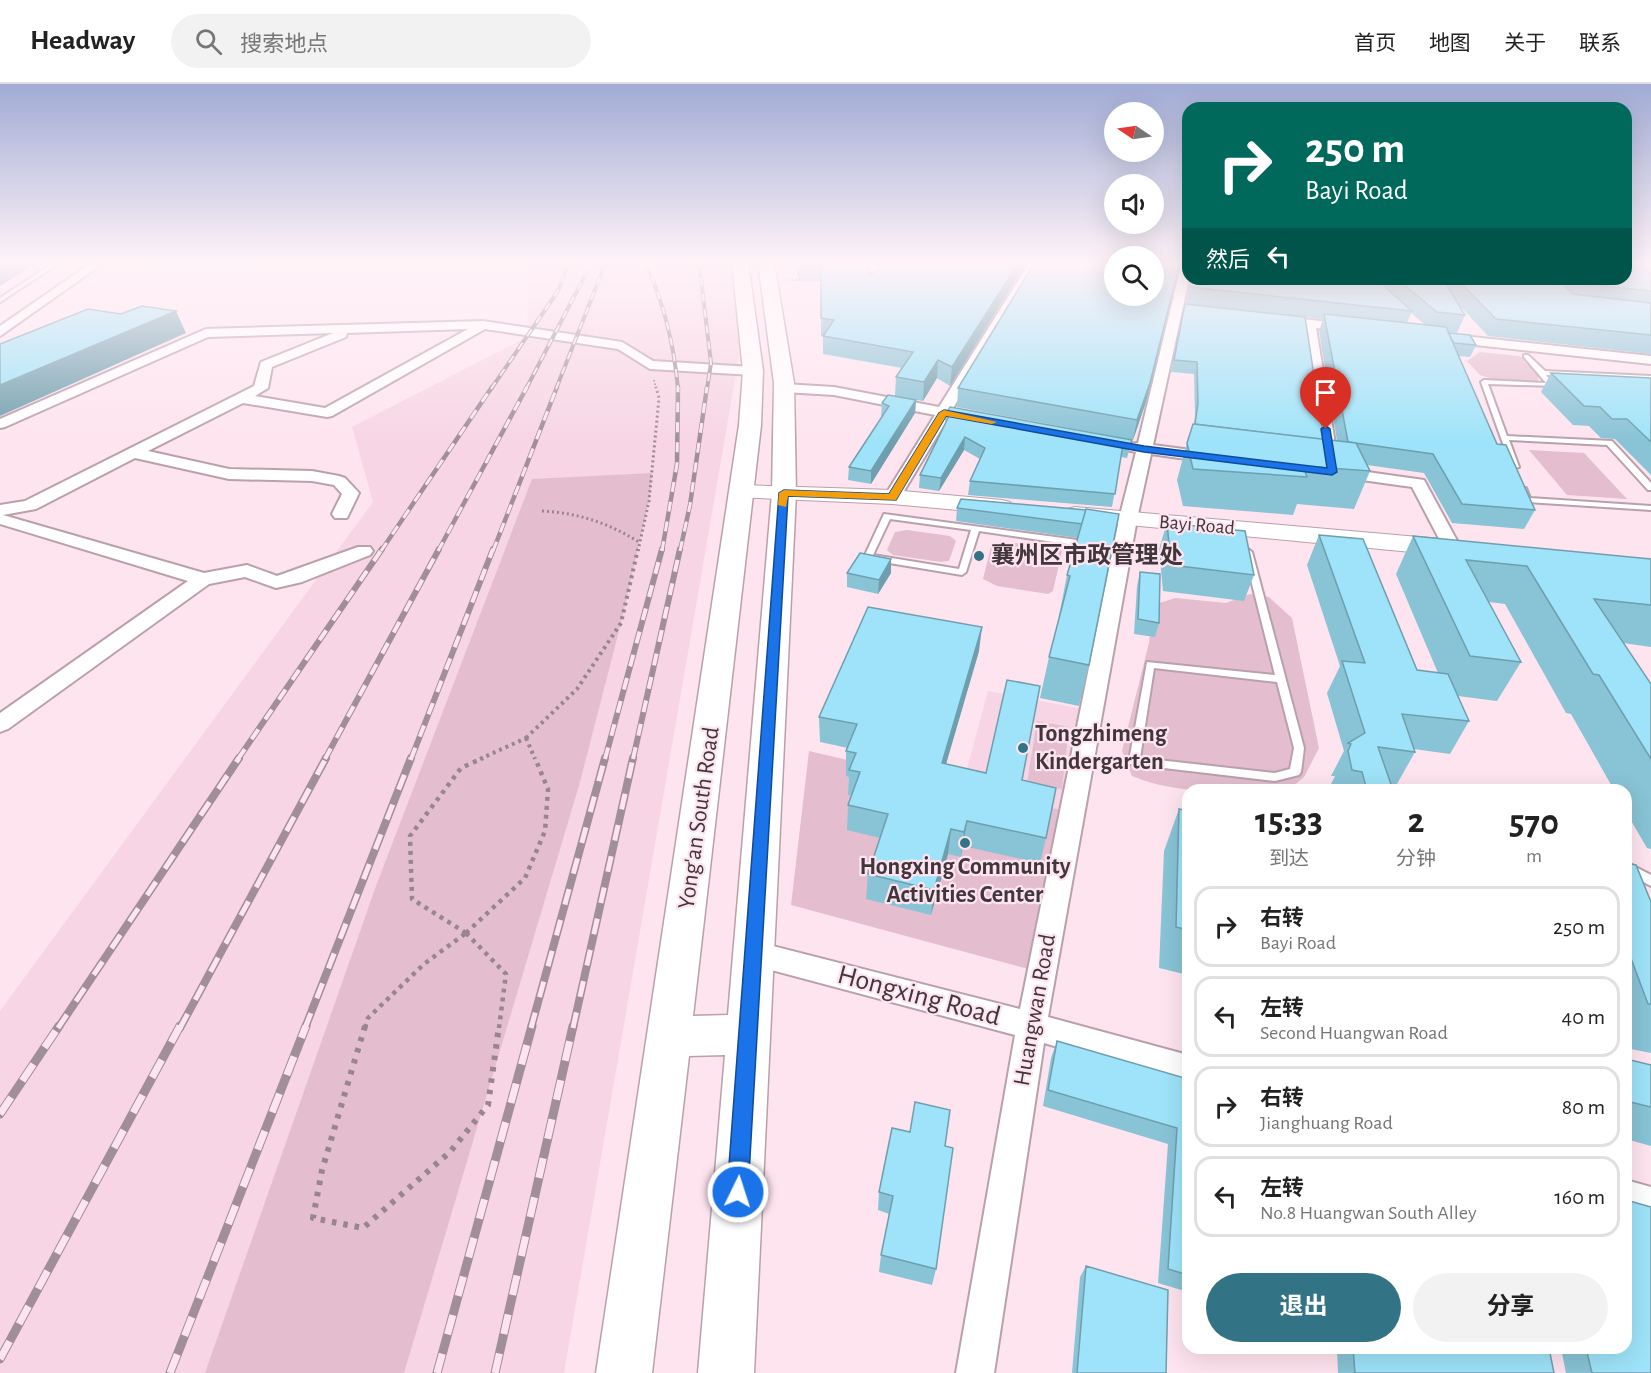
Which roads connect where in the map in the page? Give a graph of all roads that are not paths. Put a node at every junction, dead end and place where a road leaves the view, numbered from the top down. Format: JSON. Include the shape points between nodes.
{"nodes":[{"id":1,"x":14,"y":322,"type":"edge"},
{"id":2,"x":763,"y":322,"type":"edge"},
{"id":3,"x":999,"y":322,"type":"edge"},
{"id":4,"x":1177,"y":322,"type":"edge"},
{"id":5,"x":1301,"y":322,"type":"edge"},
{"id":6,"x":1309,"y":323,"type":"junction"},
{"id":7,"x":483,"y":326,"type":"junction"},
{"id":8,"x":353,"y":329,"type":"junction"},
{"id":9,"x":1367,"y":329,"type":"edge"},
{"id":10,"x":0,"y":332,"type":"edge"},
{"id":11,"x":1426,"y":336,"type":"edge"},
{"id":12,"x":1526,"y":356,"type":"dead end"},
{"id":13,"x":1651,"y":360,"type":"edge"},
{"id":14,"x":1543,"y":373,"type":"junction"},
{"id":15,"x":1651,"y":378,"type":"edge"},
{"id":16,"x":768,"y":379,"type":"junction"},
{"id":17,"x":240,"y":398,"type":"junction"},
{"id":18,"x":944,"y":413,"type":"junction"},
{"id":19,"x":991,"y":421,"type":"edge"},
{"id":20,"x":0,"y":424,"type":"edge"},
{"id":21,"x":1504,"y":438,"type":"junction"},
{"id":22,"x":1132,"y":447,"type":"junction"},
{"id":23,"x":133,"y":453,"type":"junction"},
{"id":24,"x":1226,"y":459,"type":"edge"},
{"id":25,"x":1651,"y":488,"type":"edge"},
{"id":26,"x":742,"y":492,"type":"junction"},
{"id":27,"x":784,"y":493,"type":"junction"},
{"id":28,"x":892,"y":497,"type":"junction"},
{"id":29,"x":1651,"y":508,"type":"edge"},
{"id":30,"x":1022,"y":509,"type":"edge"},
{"id":31,"x":0,"y":510,"type":"edge"},
{"id":32,"x":1057,"y":512,"type":"edge"},
{"id":33,"x":341,"y":514,"type":"dead end"},
{"id":34,"x":0,"y":519,"type":"edge"},
{"id":35,"x":1128,"y":519,"type":"junction"},
{"id":36,"x":976,"y":529,"type":"junction"},
{"id":37,"x":1242,"y":529,"type":"junction"},
{"id":38,"x":1122,"y":549,"type":"junction"},
{"id":39,"x":1464,"y":549,"type":"joint"},
{"id":40,"x":364,"y":551,"type":"dead end"},
{"id":41,"x":202,"y":579,"type":"junction"},
{"id":42,"x":1281,"y":679,"type":"junction"},
{"id":43,"x":0,"y":724,"type":"edge"},
{"id":44,"x":1632,"y":870,"type":"edge"},
{"id":45,"x":1651,"y":881,"type":"edge"},
{"id":46,"x":753,"y":953,"type":"junction"},
{"id":47,"x":1032,"y":1026,"type":"junction"},
{"id":48,"x":748,"y":1034,"type":"junction"},
{"id":49,"x":669,"y":1037,"type":"junction"},
{"id":50,"x":1182,"y":1068,"type":"edge"},
{"id":51,"x":1632,"y":1199,"type":"edge"},
{"id":52,"x":1651,"y":1204,"type":"edge"},
{"id":53,"x":624,"y":1373,"type":"edge"},
{"id":54,"x":726,"y":1373,"type":"edge"},
{"id":55,"x":975,"y":1373,"type":"edge"}],
"edges":[{"from":1,"to":10,"type":"street"},
{"from":2,"to":16,"type":"main road","name":"Yong'an South Road"},
{"from":3,"to":18,"type":"street"},
{"from":4,"to":22,"type":"street","name":"Huangwan Road"},
{"from":5,"to":6,"type":"street"},
{"from":6,"to":9,"type":"street"},
{"from":6,"to":39,"type":"street","via":[[1327,471],[1418,483]]},
{"from":7,"to":8,"type":"street"},
{"from":7,"to":16,"type":"street","via":[[622,346],[650,365]]},
{"from":7,"to":17,"type":"street","via":[[327,413]]},
{"from":8,"to":17,"type":"street","via":[[266,365],[261,388]]},
{"from":8,"to":20,"type":"street","via":[[206,333]]},
{"from":11,"to":13,"type":"street"},
{"from":12,"to":14,"type":"lane"},
{"from":14,"to":15,"type":"lane"},
{"from":14,"to":21,"type":"lane","via":[[1552,385],[1484,382]]},
{"from":16,"to":18,"type":"street"},
{"from":16,"to":26,"type":"main road","name":"Yong'an South Road","via":[[750,425]]},
{"from":16,"to":27,"type":"main road","name":"Yong'an South Road"},
{"from":17,"to":23,"type":"street"},
{"from":18,"to":19,"type":"street"},
{"from":18,"to":28,"type":"street"},
{"from":21,"to":25,"type":"lane","via":[[1609,443]]},
{"from":21,"to":29,"type":"lane","via":[[1527,500]]},
{"from":22,"to":24,"type":"street"},
{"from":22,"to":35,"type":"street","name":"Huangwan Road"},
{"from":23,"to":31,"type":"street","via":[[30,505]]},
{"from":23,"to":33,"type":"street","via":[[229,474],[312,476],[339,481],[351,493]]},
{"from":26,"to":27,"type":"street"},
{"from":26,"to":49,"type":"main road","name":"Yong'an South Road"},
{"from":27,"to":28,"type":"street"},
{"from":27,"to":46,"type":"main road","name":"Yong'an South Road"},
{"from":28,"to":30,"type":"street"},
{"from":32,"to":35,"type":"street","name":"Bayi Road"},
{"from":34,"to":41,"type":"street"},
{"from":35,"to":37,"type":"street","name":"Bayi Road"},
{"from":35,"to":38,"type":"street","name":"Huangwan Road"},
{"from":36,"to":36,"type":"lane","via":[[887,516],[868,557],[962,572]]},
{"from":36,"to":38,"type":"lane"},
{"from":37,"to":39,"type":"street","name":"Bayi Road"},
{"from":37,"to":42,"type":"lane"},
{"from":38,"to":47,"type":"street","name":"Huangwan Road"},
{"from":40,"to":41,"type":"street","via":[[276,582],[247,571]]},
{"from":41,"to":43,"type":"street"},
{"from":42,"to":42,"type":"lane","via":[[1299,748],[1295,772],[1275,777],[1134,761],[1150,664]]},
{"from":44,"to":45,"type":"lane"},
{"from":46,"to":47,"type":"street","name":"Hongxing Road"},
{"from":46,"to":48,"type":"main road","name":"Yong'an South Road"},
{"from":47,"to":50,"type":"street","name":"Hongxing Road"},
{"from":47,"to":55,"type":"street","name":"Huangwan Road"},
{"from":48,"to":49,"type":"main road"},
{"from":48,"to":54,"type":"main road","name":"Yong'an South Road"},
{"from":49,"to":53,"type":"main road","name":"Yong'an South Road"},
{"from":51,"to":52,"type":"street"}]}
